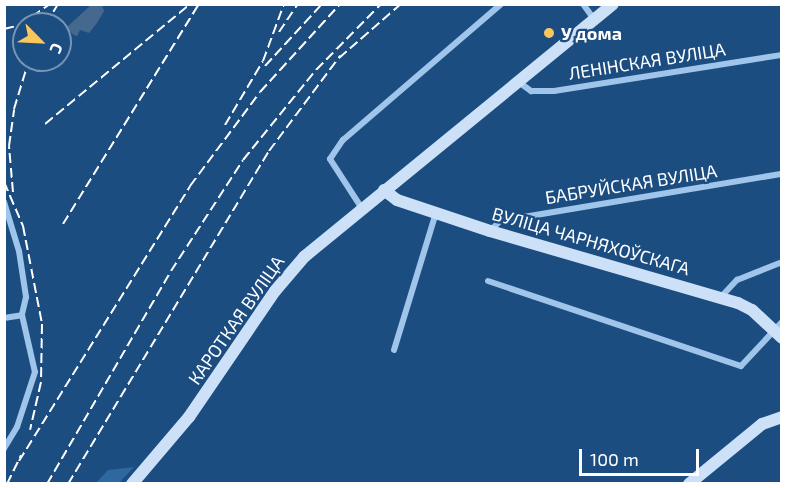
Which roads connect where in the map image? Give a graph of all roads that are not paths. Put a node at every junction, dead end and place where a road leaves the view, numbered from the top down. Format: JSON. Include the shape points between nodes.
{"nodes":[{"id":1,"x":501,"y":4,"type":"edge"},
{"id":2,"x":583,"y":4,"type":"edge"},
{"id":3,"x":613,"y":4,"type":"edge"},
{"id":4,"x":594,"y":20,"type":"junction"},
{"id":5,"x":782,"y":55,"type":"edge"},
{"id":6,"x":520,"y":82,"type":"junction"},
{"id":7,"x":782,"y":174,"type":"edge"},
{"id":8,"x":384,"y":190,"type":"junction"},
{"id":9,"x":4,"y":202,"type":"edge"},
{"id":10,"x":361,"y":207,"type":"junction"},
{"id":11,"x":436,"y":213,"type":"junction"},
{"id":12,"x":490,"y":231,"type":"junction"},
{"id":13,"x":780,"y":264,"type":"edge"},
{"id":14,"x":488,"y":281,"type":"dead end"},
{"id":15,"x":720,"y":298,"type":"junction"},
{"id":16,"x":22,"y":315,"type":"junction"},
{"id":17,"x":4,"y":318,"type":"edge"},
{"id":18,"x":779,"y":330,"type":"edge"},
{"id":19,"x":394,"y":350,"type":"dead end"},
{"id":20,"x":782,"y":417,"type":"edge"},
{"id":21,"x":4,"y":450,"type":"edge"},
{"id":22,"x":132,"y":483,"type":"edge"},
{"id":23,"x":689,"y":483,"type":"edge"}],
"edges":[{"from":1,"to":10,"type":"street","via":[[367,119],[330,159]]},
{"from":2,"to":4,"type":"street"},
{"from":3,"to":4,"type":"street","name":"КАРОТКАЯ ВУЛІЦА"},
{"from":4,"to":6,"type":"street","name":"КАРОТКАЯ ВУЛІЦА"},
{"from":5,"to":6,"type":"street","name":"ЛЕНІНСКАЯ ВУЛІЦА","via":[[554,91],[531,91]]},
{"from":6,"to":8,"type":"street","name":"КАРОТКАЯ ВУЛІЦА"},
{"from":7,"to":12,"type":"street","name":"БАБРУЙСКАЯ ВУЛІЦА","via":[[500,221]]},
{"from":8,"to":10,"type":"street","name":"КАРОТКАЯ ВУЛІЦА"},
{"from":8,"to":11,"type":"street","name":"ВУЛІЦА ЧАРНЯХОЎСКАГА","via":[[397,200]]},
{"from":9,"to":16,"type":"street","via":[[19,251],[26,297]]},
{"from":10,"to":22,"type":"street","name":"КАРОТКАЯ ВУЛІЦА","via":[[290,273],[196,407]]},
{"from":11,"to":12,"type":"street","name":"ВУЛІЦА ЧАРНЯХОЎСКАГА"},
{"from":11,"to":19,"type":"street"},
{"from":12,"to":15,"type":"street","name":"ВУЛІЦА ЧАРНЯХОЎСКАГА"},
{"from":13,"to":15,"type":"street","via":[[737,280]]},
{"from":14,"to":18,"type":"street","via":[[741,366]]},
{"from":15,"to":18,"type":"street","name":"ВУЛІЦА ЧАРНЯХОЎСКАГА","via":[[745,306]]},
{"from":16,"to":17,"type":"street"},
{"from":16,"to":21,"type":"street","via":[[35,372],[17,427]]},
{"from":20,"to":23,"type":"street","via":[[762,424]]}]}
